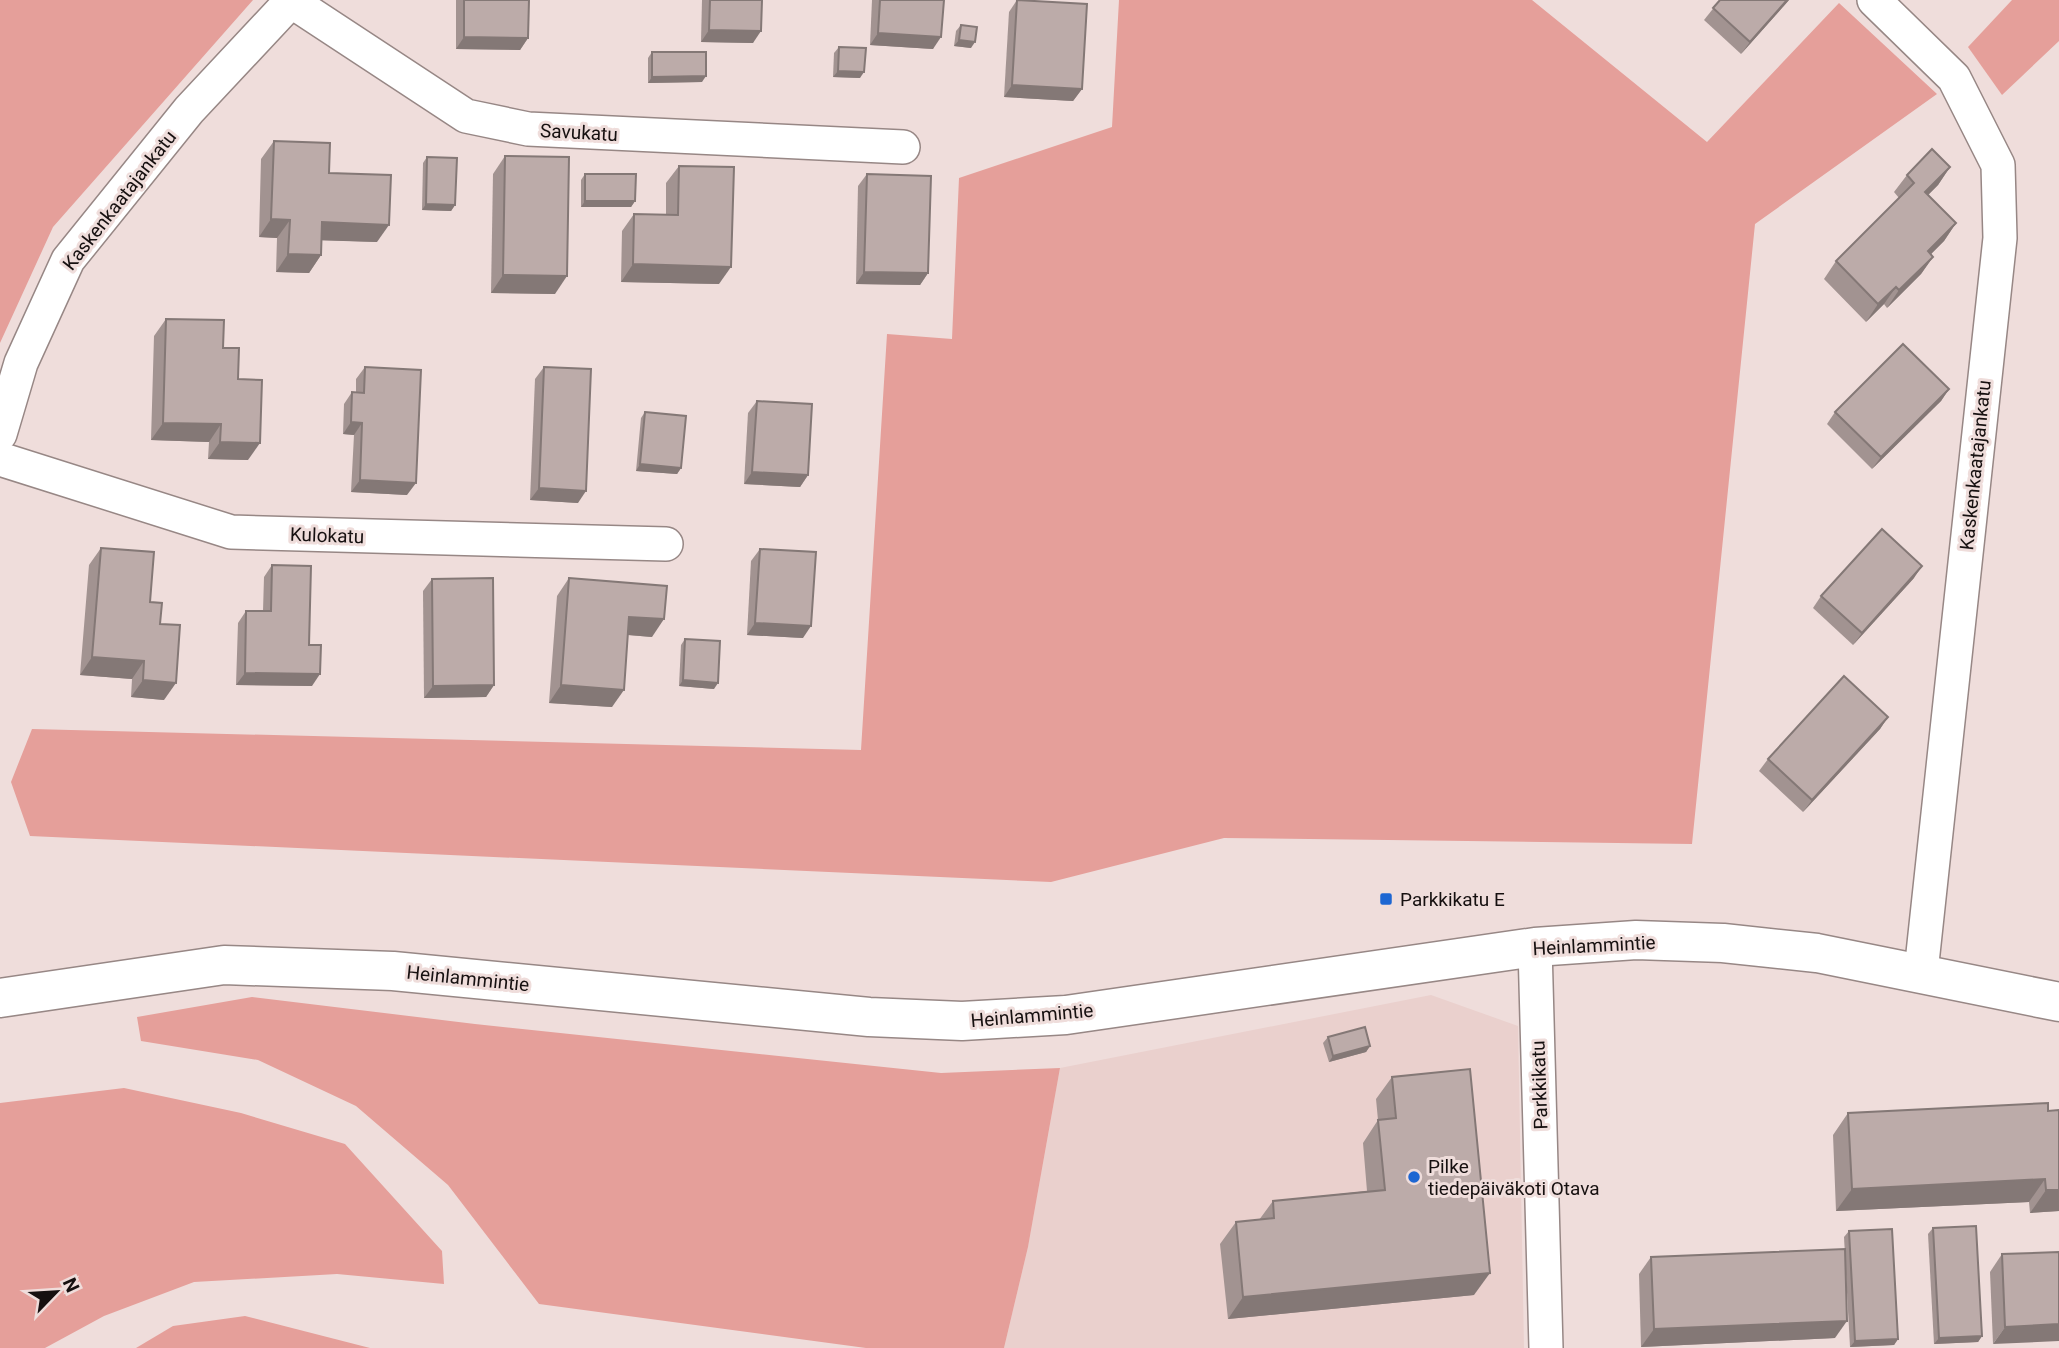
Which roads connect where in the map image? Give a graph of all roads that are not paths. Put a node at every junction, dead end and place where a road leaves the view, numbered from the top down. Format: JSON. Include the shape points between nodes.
{"nodes":[{"id":1,"x":1874,"y":0,"type":"edge"},
{"id":2,"x":291,"y":1,"type":"edge"},
{"id":3,"x":903,"y":147,"type":"dead end"},
{"id":4,"x":0,"y":434,"type":"edge"},
{"id":5,"x":0,"y":459,"type":"edge"},
{"id":6,"x":666,"y":544,"type":"dead end"},
{"id":7,"x":1535,"y":947,"type":"junction"},
{"id":8,"x":1921,"y":972,"type":"junction"},
{"id":9,"x":0,"y":998,"type":"edge"},
{"id":10,"x":2059,"y":1002,"type":"edge"},
{"id":11,"x":1546,"y":1348,"type":"edge"}],
"edges":[{"from":1,"to":8,"type":"street","name":"Kaskenkaatajankatu","via":[[1954,78],[1998,165],[2000,237]]},
{"from":2,"to":3,"type":"street","name":"Savukatu","via":[[466,116],[527,129]]},
{"from":2,"to":4,"type":"street","name":"Kaskenkaatajankatu","via":[[189,110],[68,260],[21,363]]},
{"from":5,"to":6,"type":"street","name":"Kulokatu","via":[[231,532]]},
{"from":7,"to":8,"type":"street","name":"Heinlammintie","via":[[1636,940],[1723,943],[1817,953]]},
{"from":7,"to":9,"type":"street","name":"Heinlammintie","via":[[1066,1015],[962,1021],[869,1017],[393,971],[224,965]]},
{"from":7,"to":11,"type":"street","name":"Parkkikatu"},
{"from":8,"to":10,"type":"street","name":"Heinlammintie"}]}
